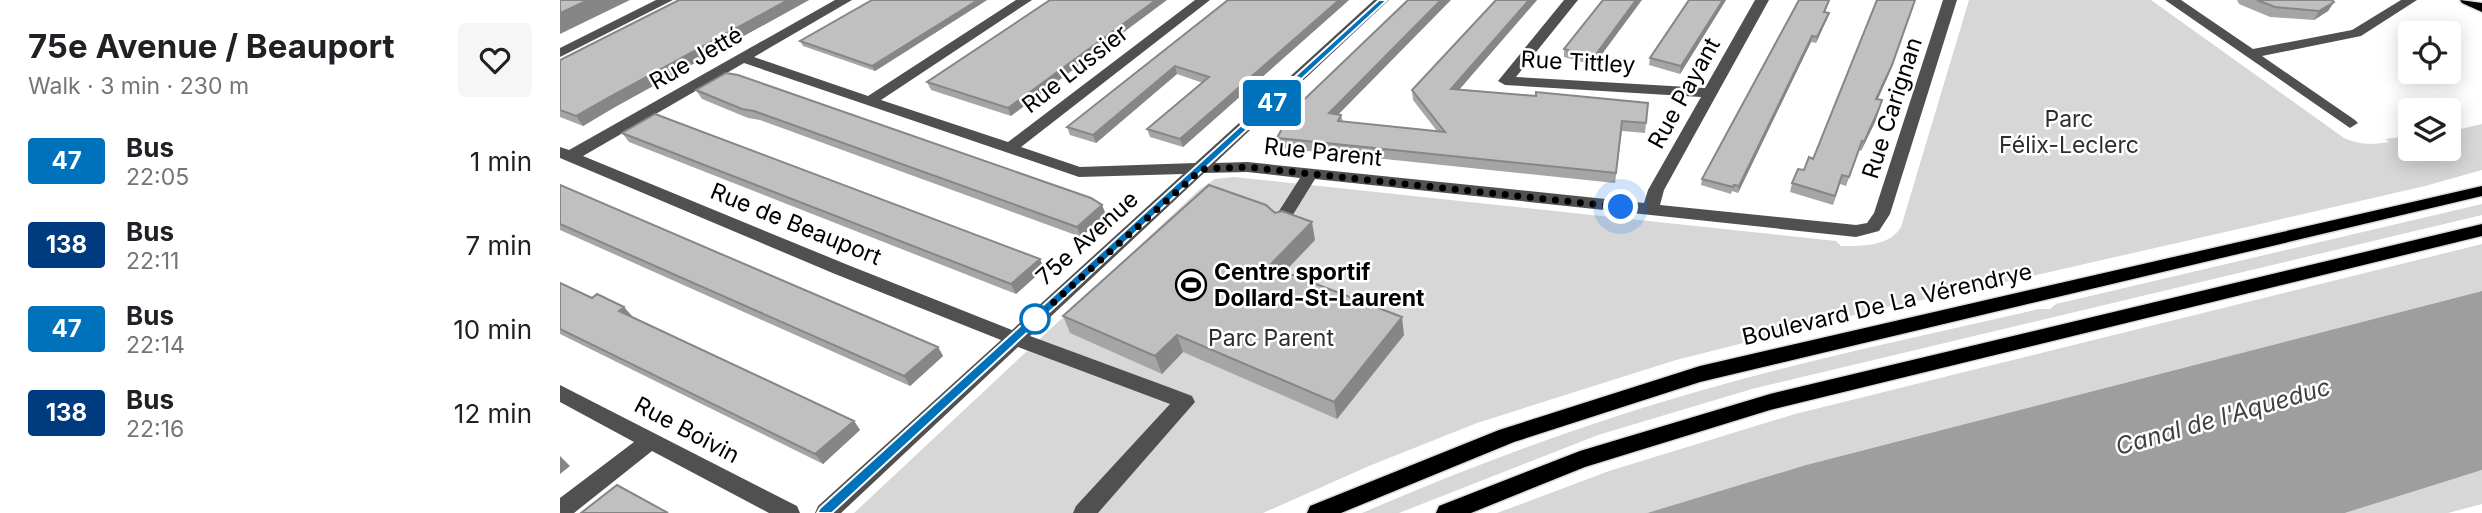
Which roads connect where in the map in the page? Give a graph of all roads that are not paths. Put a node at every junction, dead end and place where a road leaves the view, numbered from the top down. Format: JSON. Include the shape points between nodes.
{"nodes":[{"id":1,"x":667,"y":0,"type":"edge"},
{"id":2,"x":845,"y":0,"type":"edge"},
{"id":3,"x":1024,"y":0,"type":"edge"},
{"id":4,"x":1203,"y":0,"type":"edge"},
{"id":5,"x":1382,"y":0,"type":"edge"},
{"id":6,"x":1572,"y":0,"type":"edge"},
{"id":7,"x":1762,"y":0,"type":"edge"},
{"id":8,"x":1950,"y":0,"type":"edge"},
{"id":9,"x":2172,"y":0,"type":"edge"},
{"id":10,"x":2410,"y":0,"type":"edge"},
{"id":11,"x":2467,"y":0,"type":"edge"},
{"id":12,"x":2482,"y":8,"type":"edge"},
{"id":13,"x":560,"y":53,"type":"edge"},
{"id":14,"x":2250,"y":54,"type":"junction"},
{"id":15,"x":742,"y":58,"type":"junction"},
{"id":16,"x":1711,"y":93,"type":"junction"},
{"id":17,"x":868,"y":102,"type":"junction"},
{"id":18,"x":2350,"y":122,"type":"dead end"},
{"id":19,"x":1009,"y":149,"type":"junction"},
{"id":20,"x":565,"y":154,"type":"edge"},
{"id":21,"x":1202,"y":169,"type":"junction"},
{"id":22,"x":1310,"y":174,"type":"junction"},
{"id":23,"x":2482,"y":191,"type":"edge"},
{"id":24,"x":1650,"y":210,"type":"junction"},
{"id":25,"x":1280,"y":222,"type":"edge"},
{"id":26,"x":1873,"y":227,"type":"joint"},
{"id":27,"x":2482,"y":230,"type":"edge"},
{"id":28,"x":1015,"y":338,"type":"junction"},
{"id":29,"x":560,"y":393,"type":"edge"},
{"id":30,"x":651,"y":440,"type":"junction"},
{"id":31,"x":560,"y":511,"type":"edge"},
{"id":32,"x":789,"y":513,"type":"edge"},
{"id":33,"x":826,"y":513,"type":"edge"},
{"id":34,"x":1084,"y":513,"type":"edge"},
{"id":35,"x":1318,"y":513,"type":"edge"},
{"id":36,"x":1447,"y":513,"type":"edge"}],
"edges":[{"from":1,"to":13,"type":"street"},
{"from":2,"to":15,"type":"street","name":"Rue Jetté"},
{"from":3,"to":17,"type":"street"},
{"from":4,"to":19,"type":"street","name":"Rue Lussier"},
{"from":5,"to":21,"type":"street","name":"75e Avenue"},
{"from":6,"to":16,"type":"street","name":"Rue Tittley","via":[[1505,81]]},
{"from":7,"to":16,"type":"street","name":"Rue Payant"},
{"from":8,"to":26,"type":"street","name":"Rue Carignan","via":[[1882,214]]},
{"from":9,"to":14,"type":"street"},
{"from":10,"to":14,"type":"street","via":[[2356,33]]},
{"from":11,"to":12,"type":"main road"},
{"from":14,"to":18,"type":"street"},
{"from":15,"to":17,"type":"street","name":"Rue Parent"},
{"from":15,"to":20,"type":"street","name":"Rue Jetté"},
{"from":16,"to":24,"type":"street","name":"Rue Payant","via":[[1656,190]]},
{"from":17,"to":19,"type":"street","name":"Rue Parent"},
{"from":19,"to":21,"type":"street","name":"Rue Parent","via":[[1079,172]]},
{"from":20,"to":28,"type":"street","name":"Rue de Beauport"},
{"from":21,"to":22,"type":"street","name":"Rue Parent","via":[[1247,167]]},
{"from":21,"to":28,"type":"street","name":"75e Avenue"},
{"from":22,"to":24,"type":"street","name":"Rue Parent"},
{"from":22,"to":25,"type":"street"},
{"from":23,"to":35,"type":"main road","name":"Boulevard De La Vérendrye","via":[[1700,374],[1489,442]]},
{"from":24,"to":26,"type":"street","name":"Rue Parent","via":[[1851,231]]},
{"from":27,"to":36,"type":"main road","via":[[1770,402],[1580,460]]},
{"from":28,"to":33,"type":"street","name":"75e Avenue"},
{"from":28,"to":34,"type":"street","name":"Rue de Beauport","via":[[1185,402]]},
{"from":29,"to":30,"type":"street","name":"Rue Boivin"},
{"from":30,"to":31,"type":"street"},
{"from":30,"to":32,"type":"street","name":"Rue Boivin"}]}
